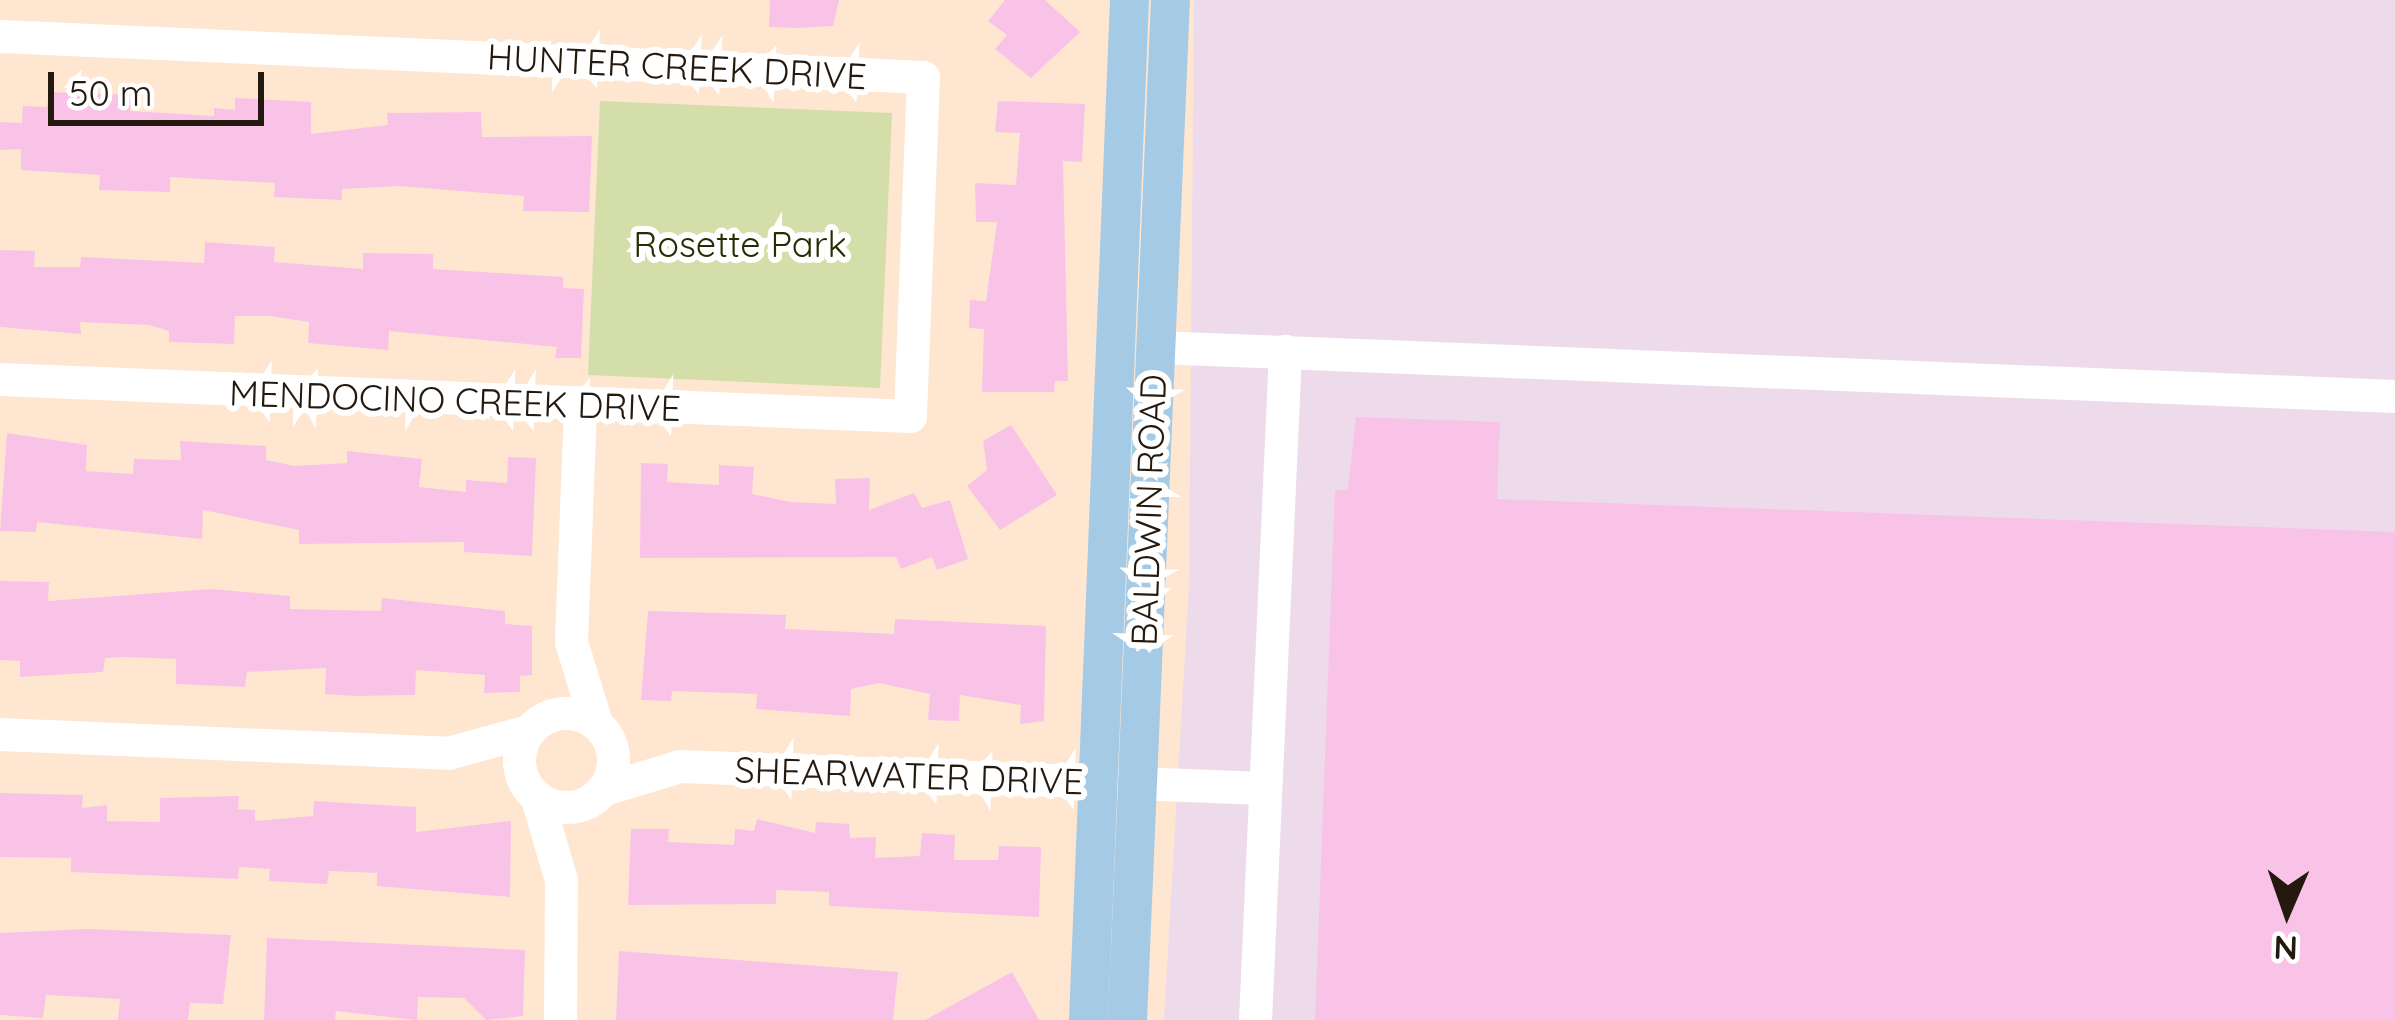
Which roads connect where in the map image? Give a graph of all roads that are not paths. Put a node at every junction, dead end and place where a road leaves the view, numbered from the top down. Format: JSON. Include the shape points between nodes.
{"nodes":[{"id":1,"x":1130,"y":0,"type":"edge"},
{"id":2,"x":1170,"y":0,"type":"edge"},
{"id":3,"x":0,"y":37,"type":"edge"},
{"id":4,"x":1155,"y":347,"type":"junction"},
{"id":5,"x":1285,"y":352,"type":"junction"},
{"id":6,"x":0,"y":379,"type":"edge"},
{"id":7,"x":2395,"y":396,"type":"edge"},
{"id":8,"x":580,"y":407,"type":"junction"},
{"id":9,"x":910,"y":416,"type":"joint"},
{"id":10,"x":571,"y":642,"type":"junction"},
{"id":11,"x":534,"y":726,"type":"junction"},
{"id":12,"x":601,"y":728,"type":"junction"},
{"id":13,"x":0,"y":734,"type":"edge"},
{"id":14,"x":448,"y":753,"type":"junction"},
{"id":15,"x":680,"y":766,"type":"junction"},
{"id":16,"x":1097,"y":782,"type":"junction"},
{"id":17,"x":1137,"y":783,"type":"junction"},
{"id":18,"x":1265,"y":788,"type":"junction"},
{"id":19,"x":532,"y":792,"type":"junction"},
{"id":20,"x":599,"y":794,"type":"junction"},
{"id":21,"x":561,"y":880,"type":"junction"},
{"id":22,"x":560,"y":1020,"type":"edge"},
{"id":23,"x":1088,"y":1020,"type":"edge"},
{"id":24,"x":1127,"y":1020,"type":"edge"},
{"id":25,"x":1255,"y":1020,"type":"edge"}],
"edges":[{"from":1,"to":16,"type":"main road","name":"BALDWIN ROAD"},
{"from":2,"to":4,"type":"main road","name":"BALDWIN ROAD"},
{"from":3,"to":9,"type":"street","name":"HUNTER CREEK DRIVE","via":[[923,77]]},
{"from":4,"to":5,"type":"street"},
{"from":4,"to":17,"type":"main road","name":"BALDWIN ROAD"},
{"from":5,"to":7,"type":"street"},
{"from":5,"to":18,"type":"street"},
{"from":6,"to":8,"type":"street","name":"MENDOCINO CREEK DRIVE"},
{"from":8,"to":9,"type":"street","name":"MENDOCINO CREEK DRIVE"},
{"from":8,"to":10,"type":"street"},
{"from":10,"to":11,"type":"street"},
{"from":10,"to":12,"type":"street"},
{"from":11,"to":12,"type":"street","via":[[568,713]]},
{"from":11,"to":14,"type":"street"},
{"from":11,"to":19,"type":"street","via":[[519,759]]},
{"from":12,"to":15,"type":"street","name":"SHEARWATER DRIVE"},
{"from":12,"to":20,"type":"street","via":[[614,762]]},
{"from":13,"to":14,"type":"street"},
{"from":14,"to":19,"type":"street"},
{"from":15,"to":16,"type":"street","name":"SHEARWATER DRIVE"},
{"from":15,"to":20,"type":"street","name":"SHEARWATER DRIVE"},
{"from":16,"to":17,"type":"street","name":"SHEARWATER DRIVE"},
{"from":16,"to":23,"type":"main road","name":"BALDWIN ROAD"},
{"from":17,"to":18,"type":"street","name":"SHEARWATER DRIVE"},
{"from":17,"to":24,"type":"main road","name":"BALDWIN ROAD"},
{"from":18,"to":25,"type":"street"},
{"from":19,"to":20,"type":"street","via":[[565,808]]},
{"from":19,"to":21,"type":"street"},
{"from":20,"to":21,"type":"street"},
{"from":21,"to":22,"type":"street"}]}
